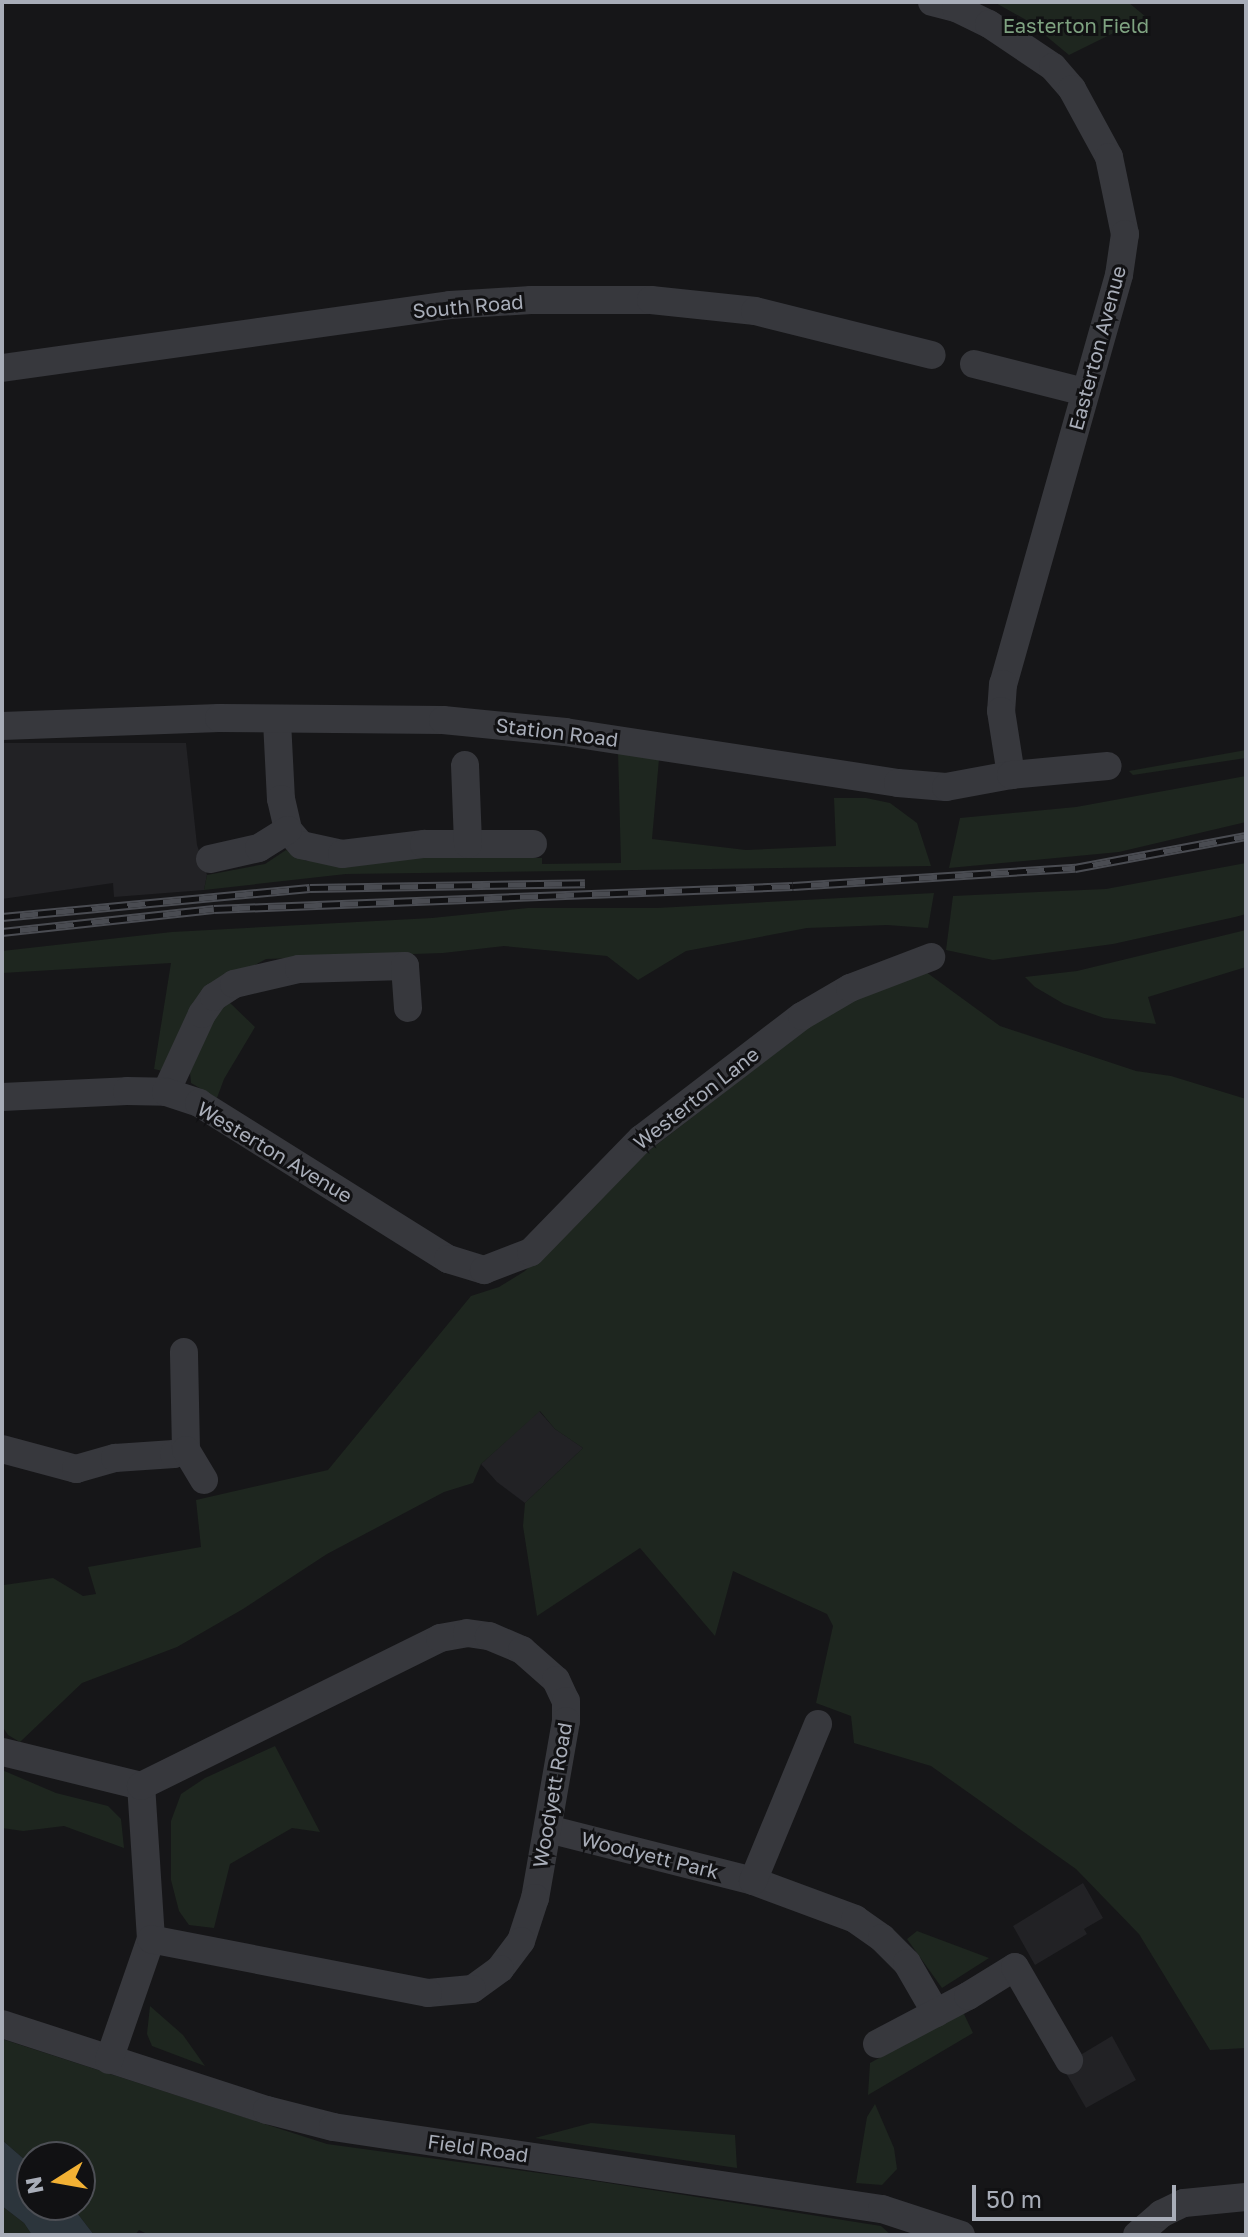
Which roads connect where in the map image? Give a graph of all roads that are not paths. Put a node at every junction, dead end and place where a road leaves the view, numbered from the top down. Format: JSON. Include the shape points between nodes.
{"nodes":[{"id":1,"x":932,"y":2,"type":"edge"},
{"id":2,"x":932,"y":355,"type":"dead end"},
{"id":3,"x":974,"y":364,"type":"dead end"},
{"id":4,"x":2,"y":368,"type":"edge"},
{"id":5,"x":1085,"y":392,"type":"junction"},
{"id":6,"x":277,"y":721,"type":"junction"},
{"id":7,"x":2,"y":726,"type":"edge"},
{"id":8,"x":465,"y":765,"type":"dead end"},
{"id":9,"x":1108,"y":766,"type":"dead end"},
{"id":10,"x":1011,"y":775,"type":"junction"},
{"id":11,"x":288,"y":830,"type":"junction"},
{"id":12,"x":468,"y":844,"type":"junction"},
{"id":13,"x":533,"y":844,"type":"dead end"},
{"id":14,"x":210,"y":859,"type":"dead end"},
{"id":15,"x":931,"y":957,"type":"dead end"},
{"id":16,"x":408,"y":1008,"type":"dead end"},
{"id":17,"x":166,"y":1092,"type":"junction"},
{"id":18,"x":2,"y":1097,"type":"edge"},
{"id":19,"x":484,"y":1270,"type":"joint"},
{"id":20,"x":184,"y":1352,"type":"dead end"},
{"id":21,"x":2,"y":1449,"type":"edge"},
{"id":22,"x":186,"y":1450,"type":"junction"},
{"id":23,"x":204,"y":1480,"type":"dead end"},
{"id":24,"x":818,"y":1724,"type":"dead end"},
{"id":25,"x":3,"y":1752,"type":"edge"},
{"id":26,"x":141,"y":1786,"type":"junction"},
{"id":27,"x":548,"y":1829,"type":"junction"},
{"id":28,"x":753,"y":1881,"type":"junction"},
{"id":29,"x":151,"y":1939,"type":"junction"},
{"id":30,"x":936,"y":2013,"type":"junction"},
{"id":31,"x":2,"y":2024,"type":"edge"},
{"id":32,"x":877,"y":2044,"type":"dead end"},
{"id":33,"x":109,"y":2060,"type":"junction"},
{"id":34,"x":1069,"y":2060,"type":"dead end"},
{"id":35,"x":1246,"y":2197,"type":"edge"},
{"id":36,"x":954,"y":2233,"type":"edge"},
{"id":37,"x":1137,"y":2235,"type":"edge"}],
"edges":[{"from":1,"to":5,"type":"street","name":"Easterton Avenue","via":[[989,24],[1053,67],[1093,121],[1109,157],[1125,234],[1119,275]]},
{"from":2,"to":4,"type":"street","name":"South Road","via":[[755,311],[651,300],[531,300],[450,305]]},
{"from":3,"to":5,"type":"street"},
{"from":5,"to":10,"type":"street","name":"Easterton Avenue","via":[[1003,684],[1001,711]]},
{"from":6,"to":7,"type":"street","name":"Station Road","via":[[219,718]]},
{"from":6,"to":10,"type":"street","name":"Station Road","via":[[443,720],[550,730],[946,787]]},
{"from":6,"to":11,"type":"street"},
{"from":8,"to":12,"type":"street"},
{"from":9,"to":10,"type":"street","name":"Station Road"},
{"from":11,"to":12,"type":"street","via":[[301,845],[342,854]]},
{"from":11,"to":14,"type":"street","via":[[259,848]]},
{"from":12,"to":13,"type":"street"},
{"from":15,"to":19,"type":"street","name":"Westerton Lane","via":[[850,988],[802,1016],[641,1139],[531,1252]]},
{"from":16,"to":17,"type":"street","via":[[405,966],[299,969],[234,984],[214,997],[202,1014]]},
{"from":17,"to":18,"type":"street","name":"Westerton Avenue"},
{"from":17,"to":19,"type":"street","name":"Westerton Avenue","via":[[199,1103],[448,1259]]},
{"from":20,"to":22,"type":"street"},
{"from":21,"to":22,"type":"street","via":[[76,1469],[115,1458]]},
{"from":22,"to":23,"type":"street"},
{"from":24,"to":28,"type":"street"},
{"from":25,"to":26,"type":"street"},
{"from":26,"to":27,"type":"street","name":"Woodyett Road","via":[[412,1650],[467,1633],[522,1650],[556,1680],[566,1701]]},
{"from":26,"to":29,"type":"street"},
{"from":27,"to":28,"type":"street","name":"Woodyett Park"},
{"from":27,"to":29,"type":"street","name":"Woodyett Road","via":[[521,1941],[500,1969],[472,1989],[428,1993]]},
{"from":28,"to":30,"type":"street","name":"Woodyett Park","via":[[855,1919],[873,1931],[907,1963]]},
{"from":29,"to":33,"type":"street"},
{"from":30,"to":32,"type":"street"},
{"from":30,"to":34,"type":"street","via":[[1015,1967]]},
{"from":31,"to":33,"type":"street","name":"Field Road"},
{"from":33,"to":36,"type":"street","name":"Field Road","via":[[333,2127],[882,2209]]},
{"from":35,"to":37,"type":"street","via":[[1184,2203]]}]}
